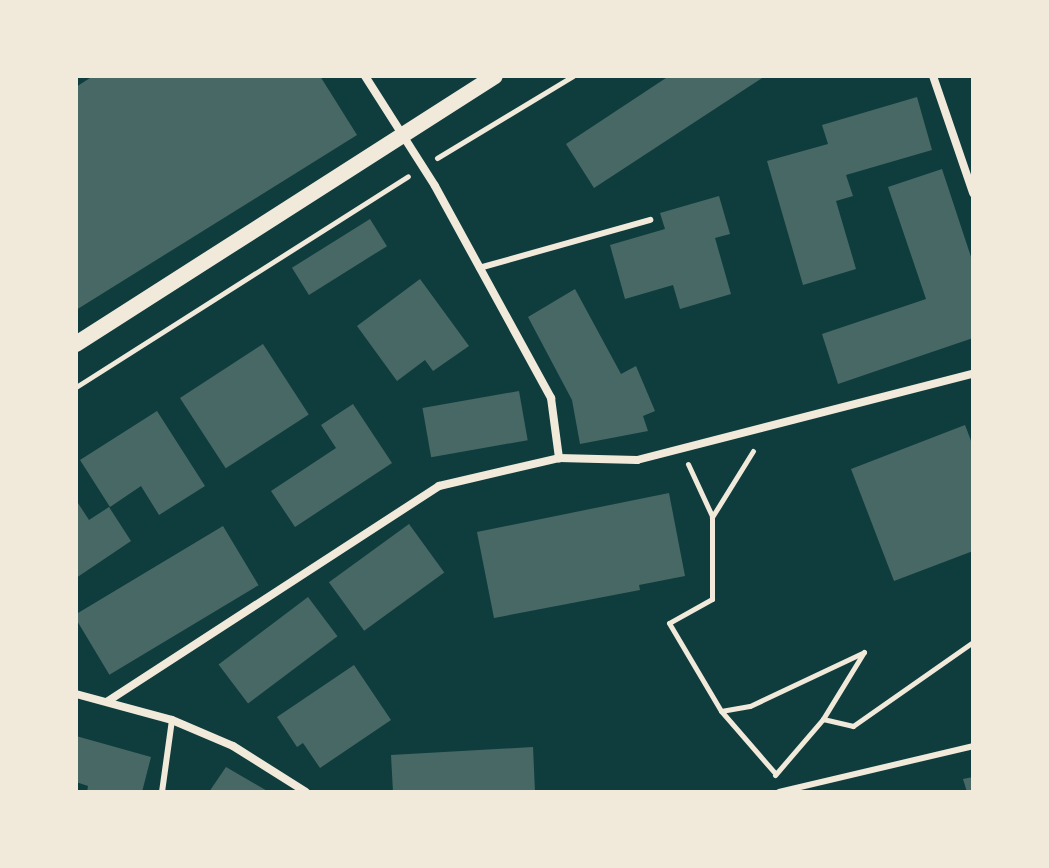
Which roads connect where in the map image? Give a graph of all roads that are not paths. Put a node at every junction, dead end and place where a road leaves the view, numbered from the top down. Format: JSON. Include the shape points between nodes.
{"nodes":[{"id":1,"x":365,"y":76,"type":"edge"},
{"id":2,"x":495,"y":76,"type":"edge"},
{"id":3,"x":933,"y":76,"type":"edge"},
{"id":4,"x":401,"y":136,"type":"junction"},
{"id":5,"x":973,"y":193,"type":"edge"},
{"id":6,"x":650,"y":220,"type":"dead end"},
{"id":7,"x":479,"y":268,"type":"junction"},
{"id":8,"x":76,"y":344,"type":"edge"},
{"id":9,"x":973,"y":374,"type":"edge"},
{"id":10,"x":559,"y":458,"type":"junction"},
{"id":11,"x":76,"y":694,"type":"edge"},
{"id":12,"x":108,"y":701,"type":"junction"},
{"id":13,"x":172,"y":720,"type":"junction"},
{"id":14,"x":973,"y":746,"type":"edge"},
{"id":15,"x":162,"y":792,"type":"edge"},
{"id":16,"x":306,"y":792,"type":"edge"},
{"id":17,"x":779,"y":792,"type":"edge"}],
"edges":[{"from":1,"to":4,"type":"street"},
{"from":2,"to":4,"type":"main road"},
{"from":3,"to":5,"type":"street"},
{"from":4,"to":7,"type":"street"},
{"from":4,"to":8,"type":"main road"},
{"from":6,"to":7,"type":"lane"},
{"from":7,"to":10,"type":"street","via":[[551,398]]},
{"from":9,"to":10,"type":"street","via":[[637,460]]},
{"from":10,"to":12,"type":"street","via":[[439,486]]},
{"from":11,"to":12,"type":"street"},
{"from":12,"to":13,"type":"street"},
{"from":13,"to":15,"type":"lane"},
{"from":13,"to":16,"type":"street","via":[[233,746]]},
{"from":14,"to":17,"type":"lane"}]}
